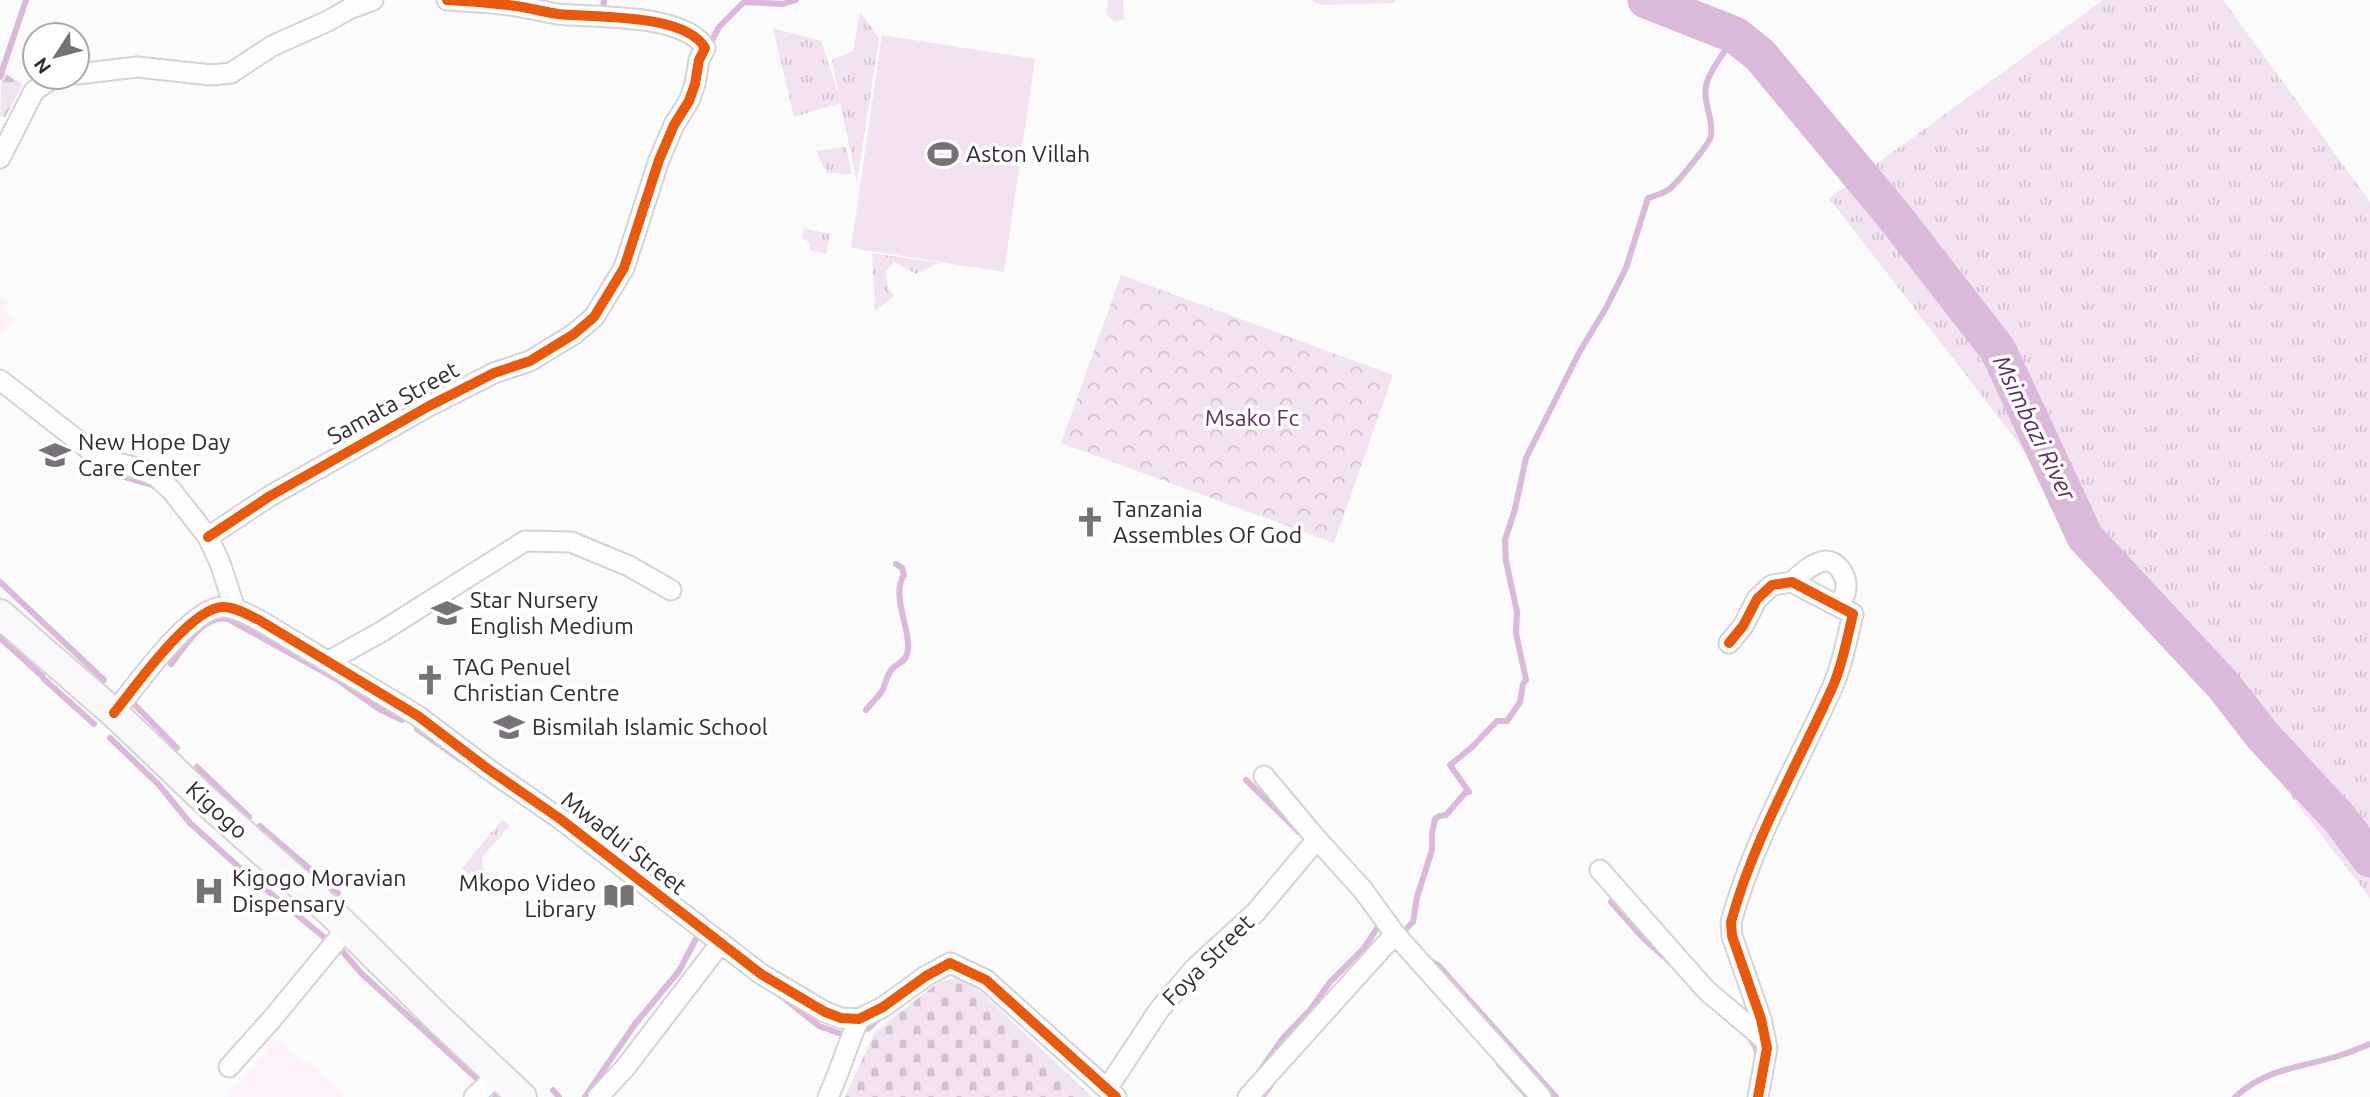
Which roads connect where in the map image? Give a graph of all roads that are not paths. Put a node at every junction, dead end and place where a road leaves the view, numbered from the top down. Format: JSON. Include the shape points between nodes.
{"nodes":[{"id":1,"x":373,"y":0,"type":"edge"},
{"id":2,"x":447,"y":0,"type":"edge"},
{"id":3,"x":91,"y":72,"type":"edge"},
{"id":4,"x":34,"y":91,"type":"edge"},
{"id":5,"x":0,"y":158,"type":"edge"},
{"id":6,"x":0,"y":380,"type":"edge"},
{"id":7,"x":208,"y":537,"type":"junction"},
{"id":8,"x":1792,"y":582,"type":"junction"},
{"id":9,"x":671,"y":590,"type":"dead end"},
{"id":10,"x":1838,"y":606,"type":"junction"},
{"id":11,"x":235,"y":609,"type":"junction"},
{"id":12,"x":0,"y":614,"type":"edge"},
{"id":13,"x":1729,"y":643,"type":"dead end"},
{"id":14,"x":329,"y":661,"type":"junction"},
{"id":15,"x":114,"y":713,"type":"junction"},
{"id":16,"x":1264,"y":776,"type":"dead end"},
{"id":17,"x":1315,"y":837,"type":"junction"},
{"id":18,"x":1600,"y":870,"type":"dead end"},
{"id":19,"x":347,"y":928,"type":"junction"},
{"id":20,"x":1395,"y":934,"type":"junction"},
{"id":21,"x":720,"y":944,"type":"junction"},
{"id":22,"x":859,"y":1019,"type":"junction"},
{"id":23,"x":1764,"y":1039,"type":"junction"},
{"id":24,"x":229,"y":1067,"type":"dead end"},
{"id":25,"x":499,"y":1074,"type":"junction"},
{"id":26,"x":1112,"y":1093,"type":"edge"},
{"id":27,"x":474,"y":1097,"type":"edge"},
{"id":28,"x":522,"y":1097,"type":"edge"},
{"id":29,"x":598,"y":1097,"type":"edge"},
{"id":30,"x":828,"y":1097,"type":"edge"},
{"id":31,"x":1248,"y":1097,"type":"edge"},
{"id":32,"x":1541,"y":1097,"type":"edge"},
{"id":33,"x":1758,"y":1097,"type":"edge"}],
"edges":[{"from":1,"to":3,"type":"street","via":[[272,46],[231,73],[136,67]]},
{"from":2,"to":7,"type":"street","name":"Samata Street","via":[[648,21],[684,30],[705,48],[684,111],[659,160],[624,268],[599,311],[574,334],[530,361],[494,373],[429,406],[270,496]]},
{"from":4,"to":5,"type":"street"},
{"from":6,"to":7,"type":"street","via":[[94,453],[156,476]]},
{"from":7,"to":11,"type":"street"},
{"from":8,"to":10,"type":"street"},
{"from":8,"to":10,"type":"street","via":[[1817,564],[1834,563],[1847,585]]},
{"from":8,"to":13,"type":"street","via":[[1764,591]]},
{"from":9,"to":14,"type":"street","via":[[629,566],[570,542],[524,541]]},
{"from":10,"to":23,"type":"street","via":[[1853,614],[1833,686],[1767,823],[1731,922]]},
{"from":11,"to":14,"type":"street","name":"Mwadui Street"},
{"from":11,"to":15,"type":"street","via":[[222,607],[196,618]]},
{"from":12,"to":15,"type":"main road","name":"Kigogo"},
{"from":14,"to":21,"type":"street","name":"Mwadui Street","via":[[418,716],[559,818]]},
{"from":15,"to":19,"type":"main road","name":"Kigogo"},
{"from":16,"to":17,"type":"street"},
{"from":17,"to":20,"type":"street"},
{"from":17,"to":26,"type":"street","name":"Foya Street","via":[[1256,912],[1195,968],[1159,1010]]},
{"from":18,"to":23,"type":"street","via":[[1706,990]]},
{"from":19,"to":24,"type":"street"},
{"from":19,"to":25,"type":"main road","name":"Kigogo"},
{"from":20,"to":31,"type":"street"},
{"from":20,"to":32,"type":"street"},
{"from":21,"to":22,"type":"street","name":"Mwadui Street","via":[[825,1012]]},
{"from":21,"to":29,"type":"street"},
{"from":22,"to":26,"type":"street","via":[[950,963],[986,980]]},
{"from":22,"to":30,"type":"street"},
{"from":23,"to":33,"type":"street","via":[[1767,1048]]},
{"from":25,"to":27,"type":"street"},
{"from":25,"to":28,"type":"main road","name":"Kigogo"}]}
